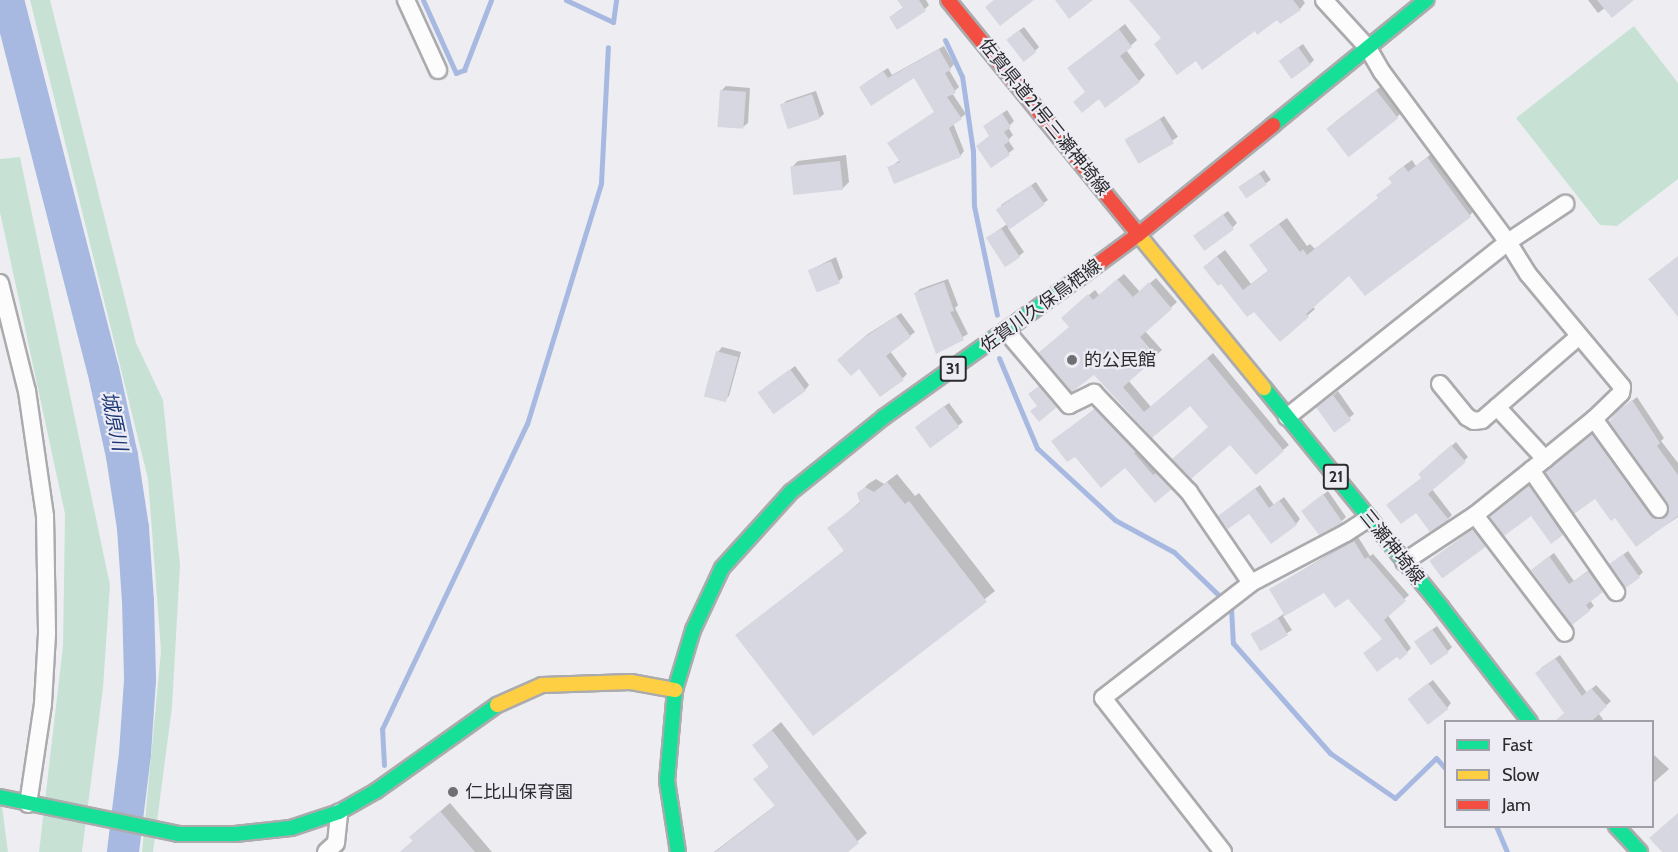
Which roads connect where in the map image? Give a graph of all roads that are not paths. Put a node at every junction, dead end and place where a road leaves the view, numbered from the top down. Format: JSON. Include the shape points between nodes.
{"nodes":[{"id":1,"x":406,"y":0,"type":"edge"},
{"id":2,"x":948,"y":0,"type":"edge"},
{"id":3,"x":1324,"y":0,"type":"edge"},
{"id":4,"x":1426,"y":0,"type":"edge"},
{"id":5,"x":1368,"y":48,"type":"junction"},
{"id":6,"x":438,"y":70,"type":"dead end"},
{"id":7,"x":1565,"y":204,"type":"dead end"},
{"id":8,"x":1139,"y":234,"type":"junction"},
{"id":9,"x":1508,"y":242,"type":"junction"},
{"id":10,"x":0,"y":283,"type":"edge"},
{"id":11,"x":1007,"y":332,"type":"junction"},
{"id":12,"x":1578,"y":337,"type":"junction"},
{"id":13,"x":1440,"y":384,"type":"dead end"},
{"id":14,"x":1497,"y":407,"type":"junction"},
{"id":15,"x":1287,"y":417,"type":"junction"},
{"id":16,"x":1594,"y":418,"type":"junction"},
{"id":17,"x":1545,"y":459,"type":"junction"},
{"id":18,"x":1531,"y":470,"type":"junction"},
{"id":19,"x":1659,"y":509,"type":"dead end"},
{"id":20,"x":1475,"y":515,"type":"junction"},
{"id":21,"x":1369,"y":518,"type":"junction"},
{"id":22,"x":1404,"y":562,"type":"junction"},
{"id":23,"x":1251,"y":583,"type":"junction"},
{"id":24,"x":1616,"y":592,"type":"dead end"},
{"id":25,"x":1565,"y":633,"type":"dead end"},
{"id":26,"x":675,"y":690,"type":"junction"},
{"id":27,"x":1528,"y":720,"type":"edge"},
{"id":28,"x":0,"y":797,"type":"edge"},
{"id":29,"x":28,"y":804,"type":"junction"},
{"id":30,"x":339,"y":812,"type":"junction"},
{"id":31,"x":1618,"y":828,"type":"edge"},
{"id":32,"x":326,"y":852,"type":"edge"},
{"id":33,"x":678,"y":852,"type":"edge"},
{"id":34,"x":1223,"y":852,"type":"edge"},
{"id":35,"x":1640,"y":852,"type":"edge"}],
"edges":[{"from":1,"to":6,"type":"street"},
{"from":2,"to":8,"type":"main road","name":"佐賀県道21号三瀬神埼線","number":"21"},
{"from":3,"to":5,"type":"street"},
{"from":4,"to":5,"type":"main road","name":"佐賀川久保鳥栖線","number":"31"},
{"from":5,"to":8,"type":"main road","name":"佐賀川久保鳥栖線","number":"31"},
{"from":5,"to":9,"type":"street"},
{"from":7,"to":9,"type":"street"},
{"from":8,"to":11,"type":"main road","name":"佐賀川久保鳥栖線","number":"31"},
{"from":8,"to":15,"type":"main road","name":"三瀬神埼線","number":"21"},
{"from":9,"to":12,"type":"street"},
{"from":9,"to":15,"type":"street"},
{"from":10,"to":29,"type":"street","via":[[27,391],[46,527],[43,704]]},
{"from":11,"to":23,"type":"street","via":[[1069,405],[1094,393],[1182,484]]},
{"from":11,"to":26,"type":"main road","name":"佐賀川久保鳥栖線","number":"31","via":[[884,417],[790,492],[722,568],[693,630]]},
{"from":12,"to":14,"type":"street"},
{"from":12,"to":16,"type":"street","via":[[1622,387],[1621,393]]},
{"from":13,"to":14,"type":"street","via":[[1474,421],[1482,420]]},
{"from":14,"to":17,"type":"street"},
{"from":15,"to":21,"type":"main road","name":"三瀬神埼線","number":"21"},
{"from":16,"to":17,"type":"street"},
{"from":16,"to":19,"type":"street"},
{"from":17,"to":18,"type":"street"},
{"from":18,"to":20,"type":"street"},
{"from":18,"to":24,"type":"street"},
{"from":20,"to":22,"type":"street"},
{"from":20,"to":25,"type":"street"},
{"from":21,"to":22,"type":"main road","name":"三瀬神埼線","number":"21"},
{"from":21,"to":23,"type":"street"},
{"from":22,"to":27,"type":"main road","name":"三瀬神埼線","number":"21"},
{"from":23,"to":34,"type":"street","via":[[1103,698]]},
{"from":26,"to":30,"type":"main road","via":[[631,681],[542,685],[492,707],[376,791]]},
{"from":26,"to":33,"type":"main road","name":"佐賀川久保鳥栖線","number":"31","via":[[667,780]]},
{"from":28,"to":29,"type":"main road"},
{"from":29,"to":30,"type":"main road","via":[[178,834],[235,834],[291,828]]},
{"from":30,"to":32,"type":"street","via":[[336,843]]},
{"from":31,"to":35,"type":"main road"}]}
